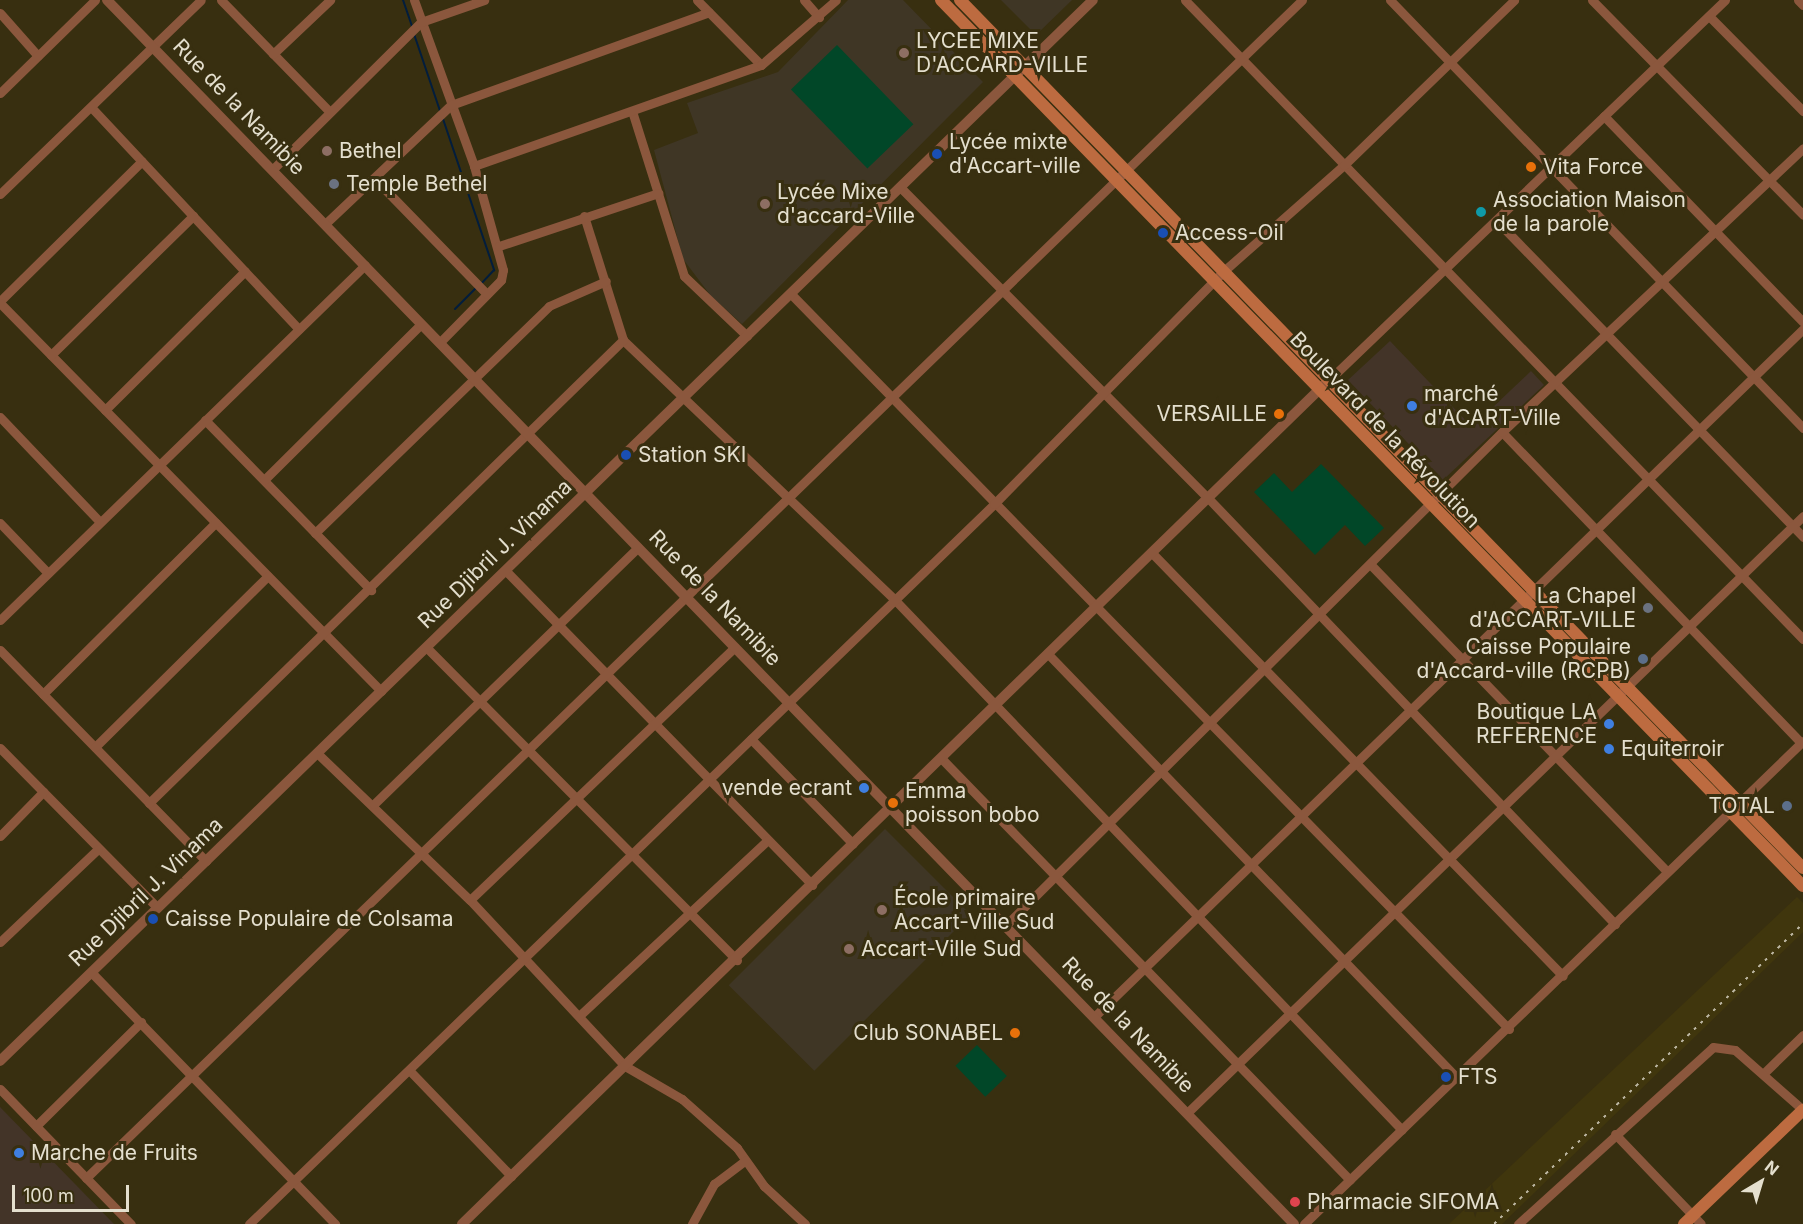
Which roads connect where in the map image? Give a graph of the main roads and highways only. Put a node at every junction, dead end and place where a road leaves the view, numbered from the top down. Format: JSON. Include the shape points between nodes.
{"nodes":[{"id":1,"x":941,"y":0,"type":"edge"},
{"id":2,"x":960,"y":0,"type":"edge"},
{"id":3,"x":1734,"y":806,"type":"junction"},
{"id":4,"x":1803,"y":868,"type":"edge"},
{"id":5,"x":1803,"y":886,"type":"edge"},
{"id":6,"x":1803,"y":1110,"type":"edge"},
{"id":7,"x":1693,"y":1221,"type":"edge"}],
"edges":[{"from":1,"to":3,"type":"main road","name":"Boulevard de la Révolution","via":[[1616,697]]},
{"from":2,"to":3,"type":"main road","name":"Boulevard de la Révolution","via":[[1628,685]]},
{"from":3,"to":4,"type":"main road","name":"Boulevard de la Révolution"},
{"from":3,"to":5,"type":"main road","name":"Boulevard de la Révolution"},
{"from":6,"to":7,"type":"main road"}]}
